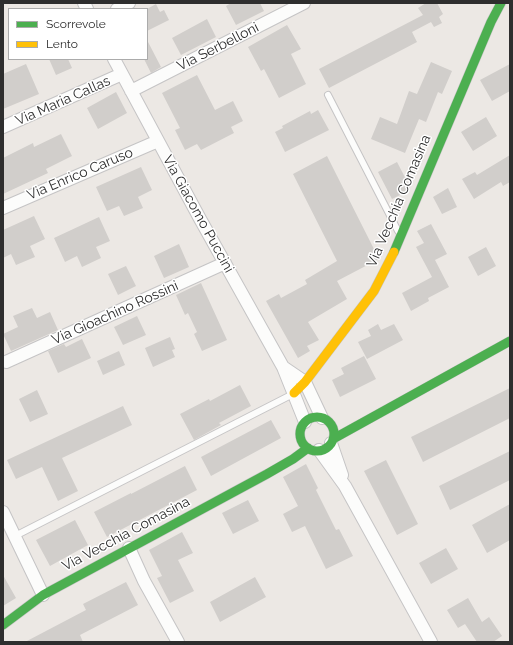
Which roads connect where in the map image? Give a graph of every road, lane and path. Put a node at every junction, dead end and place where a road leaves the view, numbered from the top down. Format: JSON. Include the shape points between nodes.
{"nodes":[{"id":1,"x":129,"y":3,"type":"edge"},
{"id":2,"x":304,"y":3,"type":"edge"},
{"id":3,"x":501,"y":3,"type":"edge"},
{"id":4,"x":119,"y":8,"type":"edge"},
{"id":5,"x":115,"y":60,"type":"edge"},
{"id":6,"x":122,"y":74,"type":"junction"},
{"id":7,"x":131,"y":91,"type":"junction"},
{"id":8,"x":328,"y":95,"type":"dead end"},
{"id":9,"x":3,"y":127,"type":"edge"},
{"id":10,"x":158,"y":141,"type":"junction"},
{"id":11,"x":3,"y":208,"type":"edge"},
{"id":12,"x":400,"y":234,"type":"junction"},
{"id":13,"x":225,"y":263,"type":"junction"},
{"id":14,"x":510,"y":341,"type":"edge"},
{"id":15,"x":6,"y":362,"type":"dead end"},
{"id":16,"x":283,"y":367,"type":"junction"},
{"id":17,"x":305,"y":382,"type":"junction"},
{"id":18,"x":294,"y":393,"type":"junction"},
{"id":19,"x":369,"y":418,"type":"junction"},
{"id":20,"x":326,"y":420,"type":"junction"},
{"id":21,"x":305,"y":422,"type":"junction"},
{"id":22,"x":332,"y":441,"type":"junction"},
{"id":23,"x":296,"y":443,"type":"junction"},
{"id":24,"x":314,"y":449,"type":"junction"},
{"id":25,"x":267,"y":474,"type":"junction"},
{"id":26,"x":345,"y":486,"type":"junction"},
{"id":27,"x":3,"y":512,"type":"edge"},
{"id":28,"x":15,"y":536,"type":"junction"},
{"id":29,"x":129,"y":548,"type":"junction"},
{"id":30,"x":43,"y":595,"type":"junction"},
{"id":31,"x":3,"y":625,"type":"edge"},
{"id":32,"x":178,"y":642,"type":"edge"},
{"id":33,"x":430,"y":642,"type":"edge"}],
"edges":[{"from":1,"to":4,"type":"street"},
{"from":2,"to":7,"type":"street","name":"Via Serbelloni"},
{"from":3,"to":12,"type":"street","name":"Via Vecchia Comasina"},
{"from":5,"to":6,"type":"street","name":"Via Giacomo Puccini"},
{"from":6,"to":7,"type":"street","name":"Via Giacomo Puccini"},
{"from":6,"to":9,"type":"street","name":"Via Maria Callas"},
{"from":7,"to":10,"type":"street","name":"Via Giacomo Puccini"},
{"from":8,"to":12,"type":"lane"},
{"from":10,"to":11,"type":"street","name":"Via Enrico Caruso"},
{"from":10,"to":13,"type":"street","name":"Via Giacomo Puccini"},
{"from":12,"to":17,"type":"street","name":"Via Vecchia Comasina","via":[[374,291]]},
{"from":13,"to":15,"type":"street","name":"Via Gioachino Rossini"},
{"from":13,"to":16,"type":"street","name":"Via Giacomo Puccini"},
{"from":14,"to":19,"type":"street"},
{"from":16,"to":17,"type":"street","name":"Via Giacomo Puccini"},
{"from":16,"to":18,"type":"street","name":"Via Giacomo Puccini"},
{"from":17,"to":18,"type":"street","name":"Via Vecchia Comasina"},
{"from":17,"to":20,"type":"street"},
{"from":18,"to":21,"type":"street","name":"Via Giacomo Puccini"},
{"from":18,"to":28,"type":"lane"},
{"from":19,"to":20,"type":"street"},
{"from":19,"to":22,"type":"street"},
{"from":20,"to":21,"type":"street","via":[[315,417]]},
{"from":20,"to":22,"type":"street","via":[[334,433]]},
{"from":21,"to":23,"type":"street"},
{"from":22,"to":24,"type":"street","name":"Via Vecchia Comasina","via":[[324,449]]},
{"from":22,"to":26,"type":"street"},
{"from":23,"to":24,"type":"street","via":[[302,441]]},
{"from":23,"to":25,"type":"street","name":"Via Vecchia Comasina"},
{"from":24,"to":25,"type":"street","name":"Via Vecchia Comasina"},
{"from":24,"to":26,"type":"street"},
{"from":25,"to":29,"type":"street","name":"Via Vecchia Comasina"},
{"from":26,"to":33,"type":"street"},
{"from":27,"to":28,"type":"street"},
{"from":28,"to":30,"type":"street"},
{"from":29,"to":30,"type":"street","name":"Via Vecchia Comasina"},
{"from":29,"to":32,"type":"street"},
{"from":30,"to":31,"type":"street","name":"Via Vecchia Comasina"}]}
